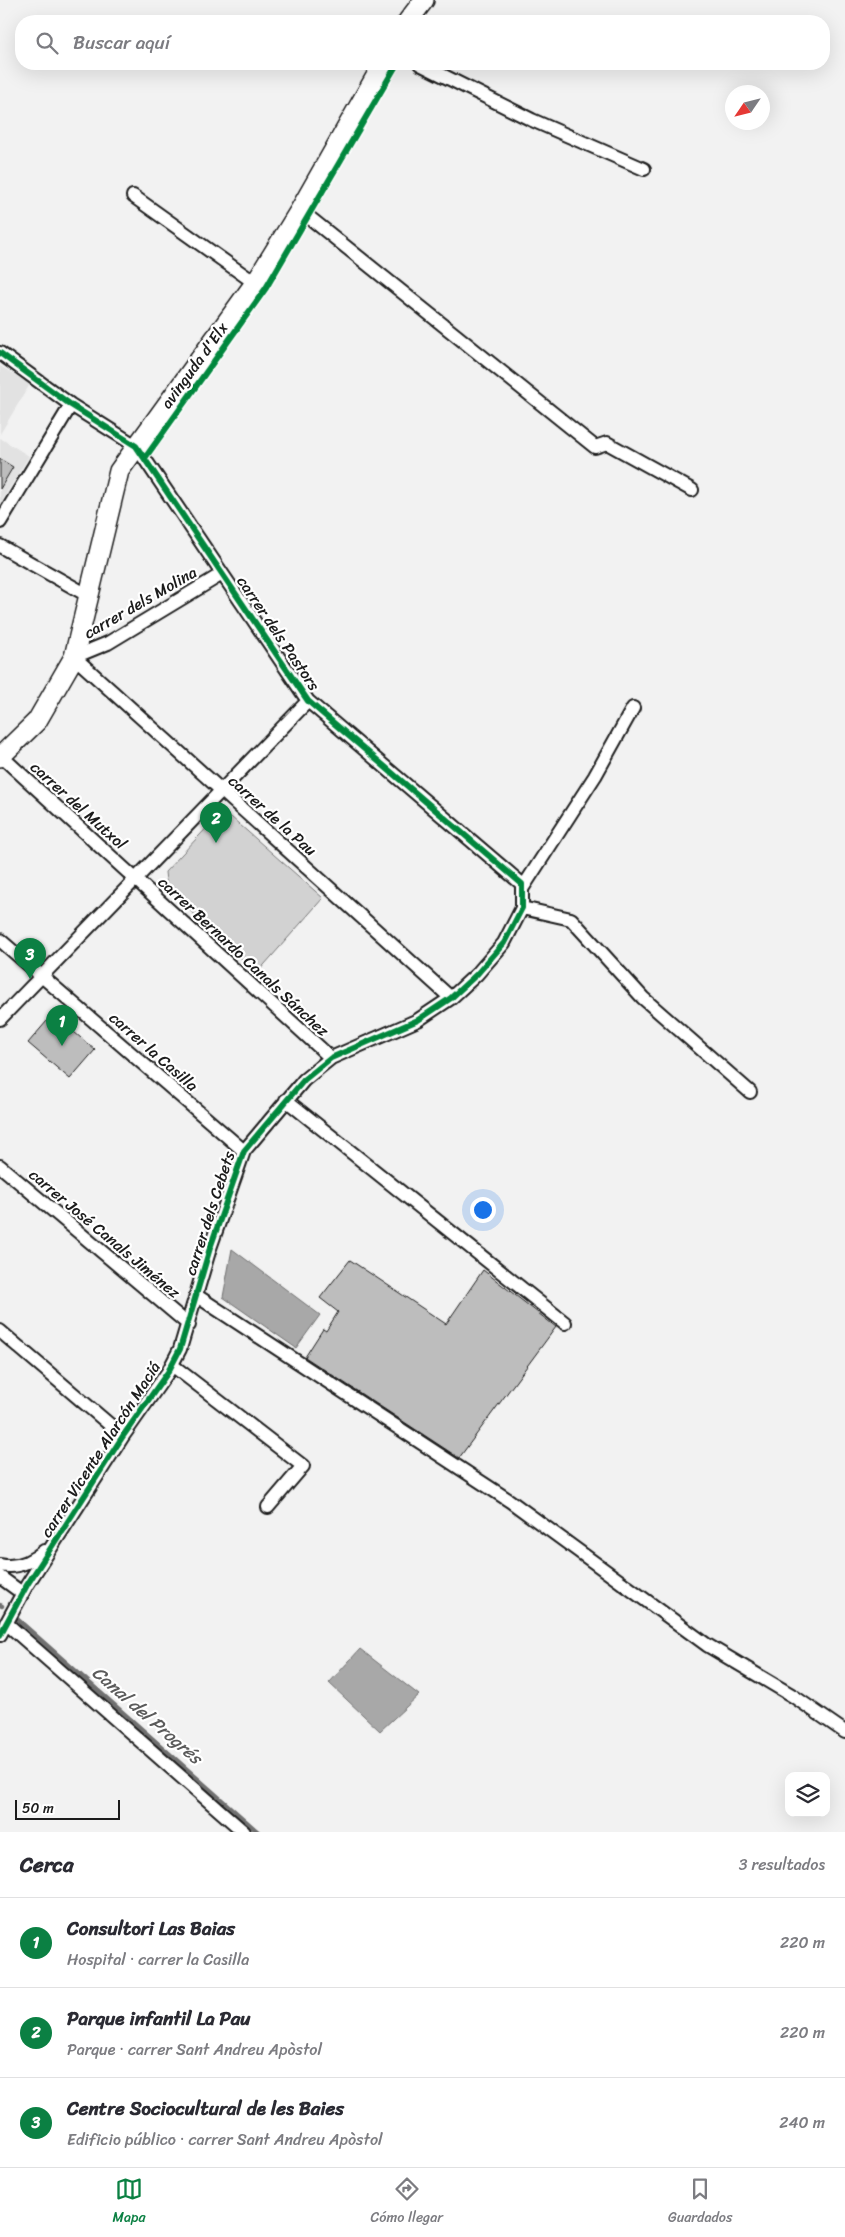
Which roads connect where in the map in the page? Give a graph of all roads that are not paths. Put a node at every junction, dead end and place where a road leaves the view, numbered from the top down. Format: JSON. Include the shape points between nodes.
{"nodes":[{"id":1,"x":424,"y":0,"type":"edge"},
{"id":2,"x":413,"y":15,"type":"edge"},
{"id":3,"x":380,"y":70,"type":"edge"},
{"id":4,"x":432,"y":70,"type":"edge"},
{"id":5,"x":644,"y":169,"type":"dead end"},
{"id":6,"x":133,"y":196,"type":"dead end"},
{"id":7,"x":300,"y":210,"type":"junction"},
{"id":8,"x":255,"y":283,"type":"junction"},
{"id":9,"x":0,"y":353,"type":"edge"},
{"id":10,"x":71,"y":405,"type":"junction"},
{"id":11,"x":136,"y":446,"type":"junction"},
{"id":12,"x":692,"y":490,"type":"dead end"},
{"id":13,"x":0,"y":522,"type":"edge"},
{"id":14,"x":0,"y":546,"type":"edge"},
{"id":15,"x":222,"y":574,"type":"junction"},
{"id":16,"x":89,"y":596,"type":"junction"},
{"id":17,"x":74,"y":657,"type":"junction"},
{"id":18,"x":308,"y":701,"type":"junction"},
{"id":19,"x":634,"y":708,"type":"dead end"},
{"id":20,"x":0,"y":756,"type":"edge"},
{"id":21,"x":221,"y":791,"type":"junction"},
{"id":22,"x":136,"y":879,"type":"junction"},
{"id":23,"x":522,"y":887,"type":"junction"},
{"id":24,"x":522,"y":908,"type":"junction"},
{"id":25,"x":0,"y":940,"type":"edge"},
{"id":26,"x":42,"y":976,"type":"junction"},
{"id":27,"x":451,"y":998,"type":"junction"},
{"id":28,"x":0,"y":1019,"type":"edge"},
{"id":29,"x":330,"y":1058,"type":"junction"},
{"id":30,"x":750,"y":1092,"type":"dead end"},
{"id":31,"x":286,"y":1100,"type":"junction"},
{"id":32,"x":244,"y":1151,"type":"junction"},
{"id":33,"x":0,"y":1166,"type":"edge"},
{"id":34,"x":197,"y":1296,"type":"junction"},
{"id":35,"x":565,"y":1323,"type":"dead end"},
{"id":36,"x":189,"y":1325,"type":"junction"},
{"id":37,"x":0,"y":1330,"type":"edge"},
{"id":38,"x":172,"y":1365,"type":"junction"},
{"id":39,"x":123,"y":1436,"type":"junction"},
{"id":40,"x":268,"y":1507,"type":"dead end"},
{"id":41,"x":52,"y":1545,"type":"junction"},
{"id":42,"x":0,"y":1565,"type":"edge"},
{"id":43,"x":0,"y":1577,"type":"edge"},
{"id":44,"x":24,"y":1589,"type":"junction"},
{"id":45,"x":6,"y":1623,"type":"junction"},
{"id":46,"x":0,"y":1635,"type":"edge"},
{"id":47,"x":845,"y":1732,"type":"edge"},
{"id":48,"x":244,"y":1832,"type":"edge"}],
"edges":[{"from":1,"to":2,"type":"main road"},
{"from":3,"to":7,"type":"main road","name":"avinguda d'Elx"},
{"from":4,"to":5,"type":"street","via":[[532,120]]},
{"from":6,"to":8,"type":"street"},
{"from":7,"to":8,"type":"main road","name":"avinguda d'Elx"},
{"from":7,"to":12,"type":"street","via":[[595,447],[607,443]]},
{"from":8,"to":11,"type":"main road","name":"avinguda d'Elx"},
{"from":9,"to":10,"type":"street"},
{"from":10,"to":11,"type":"street"},
{"from":10,"to":13,"type":"street"},
{"from":11,"to":15,"type":"street","name":"carrer dels Pastors"},
{"from":11,"to":16,"type":"main road","name":"avinguda d'Elx","via":[[119,471]]},
{"from":14,"to":16,"type":"street"},
{"from":15,"to":17,"type":"street","name":"carrer dels Molina","via":[[108,642]]},
{"from":15,"to":18,"type":"street","name":"carrer dels Pastors"},
{"from":16,"to":17,"type":"main road","name":"avinguda d'Elx"},
{"from":17,"to":20,"type":"main road","name":"avinguda d'Elx","via":[[37,722]]},
{"from":17,"to":21,"type":"street","name":"carrer de la Pau"},
{"from":18,"to":21,"type":"street"},
{"from":18,"to":23,"type":"street","name":"carrer dels Pastors"},
{"from":19,"to":23,"type":"street","via":[[595,776]]},
{"from":20,"to":22,"type":"street","name":"carrer del Mutxol"},
{"from":21,"to":22,"type":"street"},
{"from":21,"to":27,"type":"street","name":"carrer de la Pau"},
{"from":22,"to":26,"type":"street"},
{"from":22,"to":29,"type":"street","name":"carrer Bernardo Canals Sánchez"},
{"from":23,"to":24,"type":"street","name":"carrer dels Cebets"},
{"from":24,"to":27,"type":"street","name":"carrer dels Cebets","via":[[504,943],[478,974]]},
{"from":24,"to":30,"type":"street","via":[[571,919],[643,998]]},
{"from":25,"to":26,"type":"street","name":"carrer la Casilla"},
{"from":26,"to":28,"type":"street"},
{"from":26,"to":32,"type":"street","name":"carrer la Casilla"},
{"from":27,"to":29,"type":"street","name":"carrer dels Cebets","via":[[418,1020]]},
{"from":29,"to":31,"type":"street","name":"carrer dels Cebets"},
{"from":31,"to":32,"type":"street","name":"carrer dels Cebets"},
{"from":31,"to":35,"type":"street"},
{"from":32,"to":34,"type":"street","name":"carrer dels Cebets"},
{"from":33,"to":36,"type":"street","name":"carrer José Canals Jiménez"},
{"from":34,"to":36,"type":"street","name":"carrer dels Cebets"},
{"from":34,"to":47,"type":"street","via":[[510,1501],[707,1645],[793,1696]]},
{"from":36,"to":38,"type":"street","name":"carrer Vicente Alarcón Maciá"},
{"from":37,"to":39,"type":"street"},
{"from":38,"to":39,"type":"street","name":"carrer Vicente Alarcón Maciá"},
{"from":38,"to":40,"type":"street","via":[[303,1466]]},
{"from":39,"to":41,"type":"street","name":"carrer Vicente Alarcón Maciá"},
{"from":41,"to":42,"type":"street","via":[[33,1560],[11,1568]]},
{"from":41,"to":44,"type":"street","name":"carrer Vicente Alarcón Maciá"},
{"from":43,"to":44,"type":"street"},
{"from":44,"to":45,"type":"street","name":"carrer Vicente Alarcón Maciá"},
{"from":45,"to":46,"type":"street","name":"carrer Vicente Alarcón Maciá"},
{"from":45,"to":48,"type":"street"}]}
